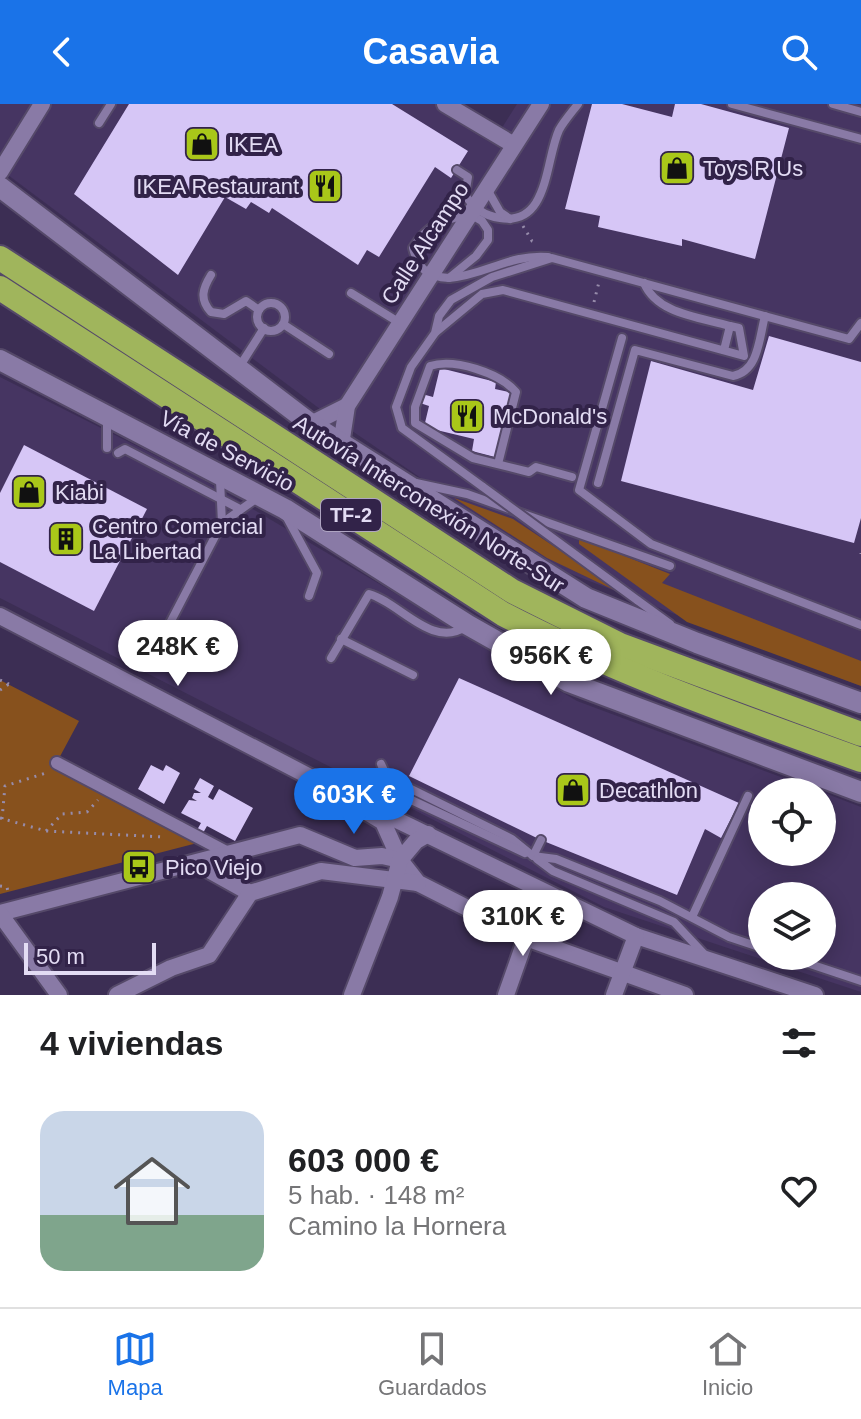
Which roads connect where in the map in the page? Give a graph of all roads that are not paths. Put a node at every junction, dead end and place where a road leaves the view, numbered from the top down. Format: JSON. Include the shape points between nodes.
{"nodes":[{"id":1,"x":42,"y":104,"type":"edge"},
{"id":2,"x":111,"y":104,"type":"edge"},
{"id":3,"x":445,"y":104,"type":"edge"},
{"id":4,"x":541,"y":104,"type":"edge"},
{"id":5,"x":578,"y":104,"type":"edge"},
{"id":6,"x":732,"y":104,"type":"edge"},
{"id":7,"x":833,"y":104,"type":"edge"},
{"id":8,"x":861,"y":112,"type":"edge"},
{"id":9,"x":99,"y":123,"type":"dead end"},
{"id":10,"x":861,"y":139,"type":"edge"},
{"id":11,"x":514,"y":145,"type":"junction"},
{"id":12,"x":457,"y":170,"type":"dead end"},
{"id":13,"x":0,"y":172,"type":"edge"},
{"id":14,"x":0,"y":187,"type":"edge"},
{"id":15,"x":487,"y":189,"type":"junction"},
{"id":16,"x":472,"y":211,"type":"junction"},
{"id":17,"x":511,"y":219,"type":"junction"},
{"id":18,"x":552,"y":258,"type":"junction"},
{"id":19,"x":4,"y":260,"type":"edge"},
{"id":20,"x":211,"y":275,"type":"dead end"},
{"id":21,"x":431,"y":276,"type":"junction"},
{"id":22,"x":449,"y":278,"type":"junction"},
{"id":23,"x":644,"y":283,"type":"junction"},
{"id":24,"x":0,"y":288,"type":"edge"},
{"id":25,"x":351,"y":293,"type":"dead end"},
{"id":26,"x":259,"y":310,"type":"junction"},
{"id":27,"x":765,"y":316,"type":"junction"},
{"id":28,"x":400,"y":323,"type":"junction"},
{"id":29,"x":861,"y":323,"type":"edge"},
{"id":30,"x":283,"y":324,"type":"junction"},
{"id":31,"x":730,"y":326,"type":"junction"},
{"id":32,"x":264,"y":328,"type":"junction"},
{"id":33,"x":435,"y":333,"type":"junction"},
{"id":34,"x":622,"y":338,"type":"dead end"},
{"id":35,"x":724,"y":350,"type":"junction"},
{"id":36,"x":329,"y":354,"type":"dead end"},
{"id":37,"x":0,"y":360,"type":"edge"},
{"id":38,"x":238,"y":370,"type":"junction"},
{"id":39,"x":347,"y":406,"type":"junction"},
{"id":40,"x":107,"y":415,"type":"junction"},
{"id":41,"x":311,"y":424,"type":"junction"},
{"id":42,"x":341,"y":445,"type":"junction"},
{"id":43,"x":107,"y":448,"type":"dead end"},
{"id":44,"x":118,"y":453,"type":"dead end"},
{"id":45,"x":498,"y":464,"type":"junction"},
{"id":46,"x":220,"y":474,"type":"junction"},
{"id":47,"x":572,"y":477,"type":"dead end"},
{"id":48,"x":391,"y":478,"type":"junction"},
{"id":49,"x":598,"y":483,"type":"dead end"},
{"id":50,"x":262,"y":496,"type":"junction"},
{"id":51,"x":223,"y":500,"type":"junction"},
{"id":52,"x":240,"y":509,"type":"junction"},
{"id":53,"x":285,"y":509,"type":"junction"},
{"id":54,"x":222,"y":523,"type":"junction"},
{"id":55,"x":670,"y":566,"type":"dead end"},
{"id":56,"x":309,"y":596,"type":"dead end"},
{"id":57,"x":0,"y":616,"type":"edge"},
{"id":58,"x":468,"y":625,"type":"junction"},
{"id":59,"x":861,"y":625,"type":"edge"},
{"id":60,"x":341,"y":639,"type":"junction"},
{"id":61,"x":697,"y":643,"type":"junction"},
{"id":62,"x":159,"y":644,"type":"dead end"},
{"id":63,"x":331,"y":658,"type":"dead end"},
{"id":64,"x":413,"y":675,"type":"dead end"},
{"id":65,"x":861,"y":703,"type":"edge"},
{"id":66,"x":861,"y":734,"type":"edge"},
{"id":67,"x":861,"y":760,"type":"edge"},
{"id":68,"x":381,"y":764,"type":"dead end"},
{"id":69,"x":61,"y":765,"type":"road end"},
{"id":70,"x":339,"y":792,"type":"junction"},
{"id":71,"x":861,"y":792,"type":"edge"},
{"id":72,"x":748,"y":796,"type":"dead end"},
{"id":73,"x":428,"y":834,"type":"junction"},
{"id":74,"x":541,"y":840,"type":"dead end"},
{"id":75,"x":326,"y":846,"type":"junction"},
{"id":76,"x":232,"y":855,"type":"junction"},
{"id":77,"x":533,"y":856,"type":"junction"},
{"id":78,"x":400,"y":860,"type":"junction"},
{"id":79,"x":198,"y":864,"type":"junction"},
{"id":80,"x":321,"y":871,"type":"junction"},
{"id":81,"x":395,"y":878,"type":"junction"},
{"id":82,"x":418,"y":883,"type":"junction"},
{"id":83,"x":250,"y":893,"type":"junction"},
{"id":84,"x":0,"y":913,"type":"edge"},
{"id":85,"x":692,"y":917,"type":"junction"},
{"id":86,"x":636,"y":936,"type":"junction"},
{"id":87,"x":526,"y":938,"type":"junction"},
{"id":88,"x":748,"y":943,"type":"edge"},
{"id":89,"x":713,"y":963,"type":"junction"},
{"id":90,"x":828,"y":970,"type":"edge"},
{"id":91,"x":621,"y":975,"type":"junction"},
{"id":92,"x":861,"y":981,"type":"edge"},
{"id":93,"x":59,"y":995,"type":"edge"},
{"id":94,"x":117,"y":995,"type":"edge"},
{"id":95,"x":352,"y":995,"type":"edge"},
{"id":96,"x":506,"y":995,"type":"edge"},
{"id":97,"x":614,"y":995,"type":"edge"},
{"id":98,"x":685,"y":995,"type":"edge"},
{"id":99,"x":815,"y":995,"type":"edge"}],
"edges":[{"from":1,"to":13,"type":"street"},
{"from":2,"to":9,"type":"lane"},
{"from":3,"to":11,"type":"street"},
{"from":4,"to":11,"type":"street","name":"Calle Alcampo"},
{"from":5,"to":17,"type":"lane","via":[[560,129],[535,205],[527,215]]},
{"from":6,"to":10,"type":"lane"},
{"from":7,"to":8,"type":"lane"},
{"from":11,"to":15,"type":"street","name":"Calle Alcampo"},
{"from":12,"to":16,"type":"lane","via":[[468,177],[465,195]]},
{"from":14,"to":38,"type":"street"},
{"from":15,"to":16,"type":"street","name":"Calle Alcampo"},
{"from":15,"to":17,"type":"lane","via":[[500,212]]},
{"from":16,"to":17,"type":"lane"},
{"from":16,"to":21,"type":"street","name":"Calle Alcampo"},
{"from":16,"to":21,"type":"lane","via":[[441,220],[424,231],[413,248],[417,264]]},
{"from":16,"to":22,"type":"lane","via":[[485,223],[488,240]]},
{"from":18,"to":22,"type":"lane","via":[[509,259]]},
{"from":18,"to":23,"type":"lane"},
{"from":18,"to":33,"type":"lane","via":[[465,289],[439,316]]},
{"from":19,"to":66,"type":"highway","name":"Autovía Interconexión Norte-Sur","number":"TF-2","via":[[512,591],[620,645]]},
{"from":20,"to":26,"type":"lane","via":[[203,288],[211,312],[224,314],[246,301]]},
{"from":21,"to":22,"type":"lane"},
{"from":21,"to":28,"type":"street","name":"Calle Alcampo"},
{"from":23,"to":27,"type":"lane"},
{"from":23,"to":31,"type":"lane","via":[[661,306]]},
{"from":24,"to":67,"type":"highway","number":"TF-2","via":[[503,614],[657,686]]},
{"from":25,"to":28,"type":"lane"},
{"from":26,"to":30,"type":"lane","via":[[266,304],[279,305]]},
{"from":26,"to":32,"type":"lane"},
{"from":27,"to":29,"type":"lane","via":[[849,339]]},
{"from":27,"to":49,"type":"lane","via":[[752,366],[745,374],[733,376],[635,350]]},
{"from":28,"to":39,"type":"street","name":"Calle Alcampo"},
{"from":30,"to":32,"type":"lane"},
{"from":30,"to":36,"type":"lane"},
{"from":31,"to":35,"type":"lane"},
{"from":31,"to":35,"type":"lane","via":[[739,328],[744,356]]},
{"from":32,"to":38,"type":"lane"},
{"from":33,"to":35,"type":"lane","via":[[482,294],[503,290]]},
{"from":33,"to":61,"type":"lane","bridge":true,"via":[[411,367],[396,407],[402,428]]},
{"from":34,"to":59,"type":"lane","via":[[579,490],[651,544]]},
{"from":37,"to":40,"type":"street","name":"Vía de Servicio"},
{"from":38,"to":41,"type":"street"},
{"from":39,"to":41,"type":"street"},
{"from":39,"to":42,"type":"street","name":"Calle Alcampo"},
{"from":40,"to":43,"type":"lane"},
{"from":40,"to":46,"type":"street","name":"Vía de Servicio"},
{"from":41,"to":42,"type":"street"},
{"from":42,"to":48,"type":"street"},
{"from":44,"to":51,"type":"lane","via":[[125,449]]},
{"from":45,"to":45,"type":"lane","via":[[516,392],[506,381],[444,361],[430,366],[415,407],[415,423],[473,458]]},
{"from":45,"to":47,"type":"lane"},
{"from":46,"to":50,"type":"street","name":"Vía de Servicio"},
{"from":46,"to":51,"type":"lane"},
{"from":48,"to":55,"type":"lane","via":[[467,494]]},
{"from":48,"to":61,"type":"street","via":[[586,598]]},
{"from":50,"to":52,"type":"lane"},
{"from":50,"to":53,"type":"street","name":"Vía de Servicio"},
{"from":51,"to":52,"type":"lane"},
{"from":51,"to":54,"type":"lane"},
{"from":52,"to":54,"type":"lane"},
{"from":53,"to":56,"type":"lane","via":[[317,573]]},
{"from":53,"to":58,"type":"street","name":"Vía de Servicio"},
{"from":54,"to":62,"type":"lane"},
{"from":57,"to":70,"type":"street"},
{"from":58,"to":60,"type":"lane","via":[[458,631],[434,631],[369,594]]},
{"from":58,"to":71,"type":"street","name":"Vía de Servicio","via":[[569,682]]},
{"from":60,"to":63,"type":"lane"},
{"from":60,"to":64,"type":"lane"},
{"from":61,"to":65,"type":"street"},
{"from":68,"to":77,"type":"lane","via":[[387,777],[512,839]]},
{"from":69,"to":76,"type":"street"},
{"from":70,"to":73,"type":"street"},
{"from":70,"to":77,"type":"lane","via":[[359,784],[392,791]]},
{"from":70,"to":78,"type":"street","via":[[383,822]]},
{"from":72,"to":85,"type":"lane"},
{"from":73,"to":78,"type":"street"},
{"from":73,"to":86,"type":"street"},
{"from":74,"to":77,"type":"lane"},
{"from":75,"to":76,"type":"street","via":[[300,835]]},
{"from":75,"to":78,"type":"street","via":[[355,858]]},
{"from":75,"to":80,"type":"street"},
{"from":76,"to":79,"type":"street"},
{"from":77,"to":85,"type":"lane","via":[[556,859]]},
{"from":77,"to":89,"type":"lane","via":[[553,871],[674,922]]},
{"from":78,"to":81,"type":"street"},
{"from":78,"to":82,"type":"street"},
{"from":79,"to":83,"type":"street"},
{"from":79,"to":84,"type":"street"},
{"from":80,"to":81,"type":"street"},
{"from":80,"to":83,"type":"street"},
{"from":81,"to":82,"type":"street"},
{"from":81,"to":95,"type":"street"},
{"from":82,"to":87,"type":"street"},
{"from":83,"to":94,"type":"street","via":[[209,955]]},
{"from":84,"to":93,"type":"street"},
{"from":85,"to":88,"type":"lane"},
{"from":86,"to":89,"type":"street"},
{"from":86,"to":91,"type":"street"},
{"from":87,"to":91,"type":"street"},
{"from":87,"to":96,"type":"street"},
{"from":89,"to":99,"type":"street"},
{"from":90,"to":92,"type":"lane"},
{"from":91,"to":97,"type":"street"},
{"from":91,"to":98,"type":"street"}]}
